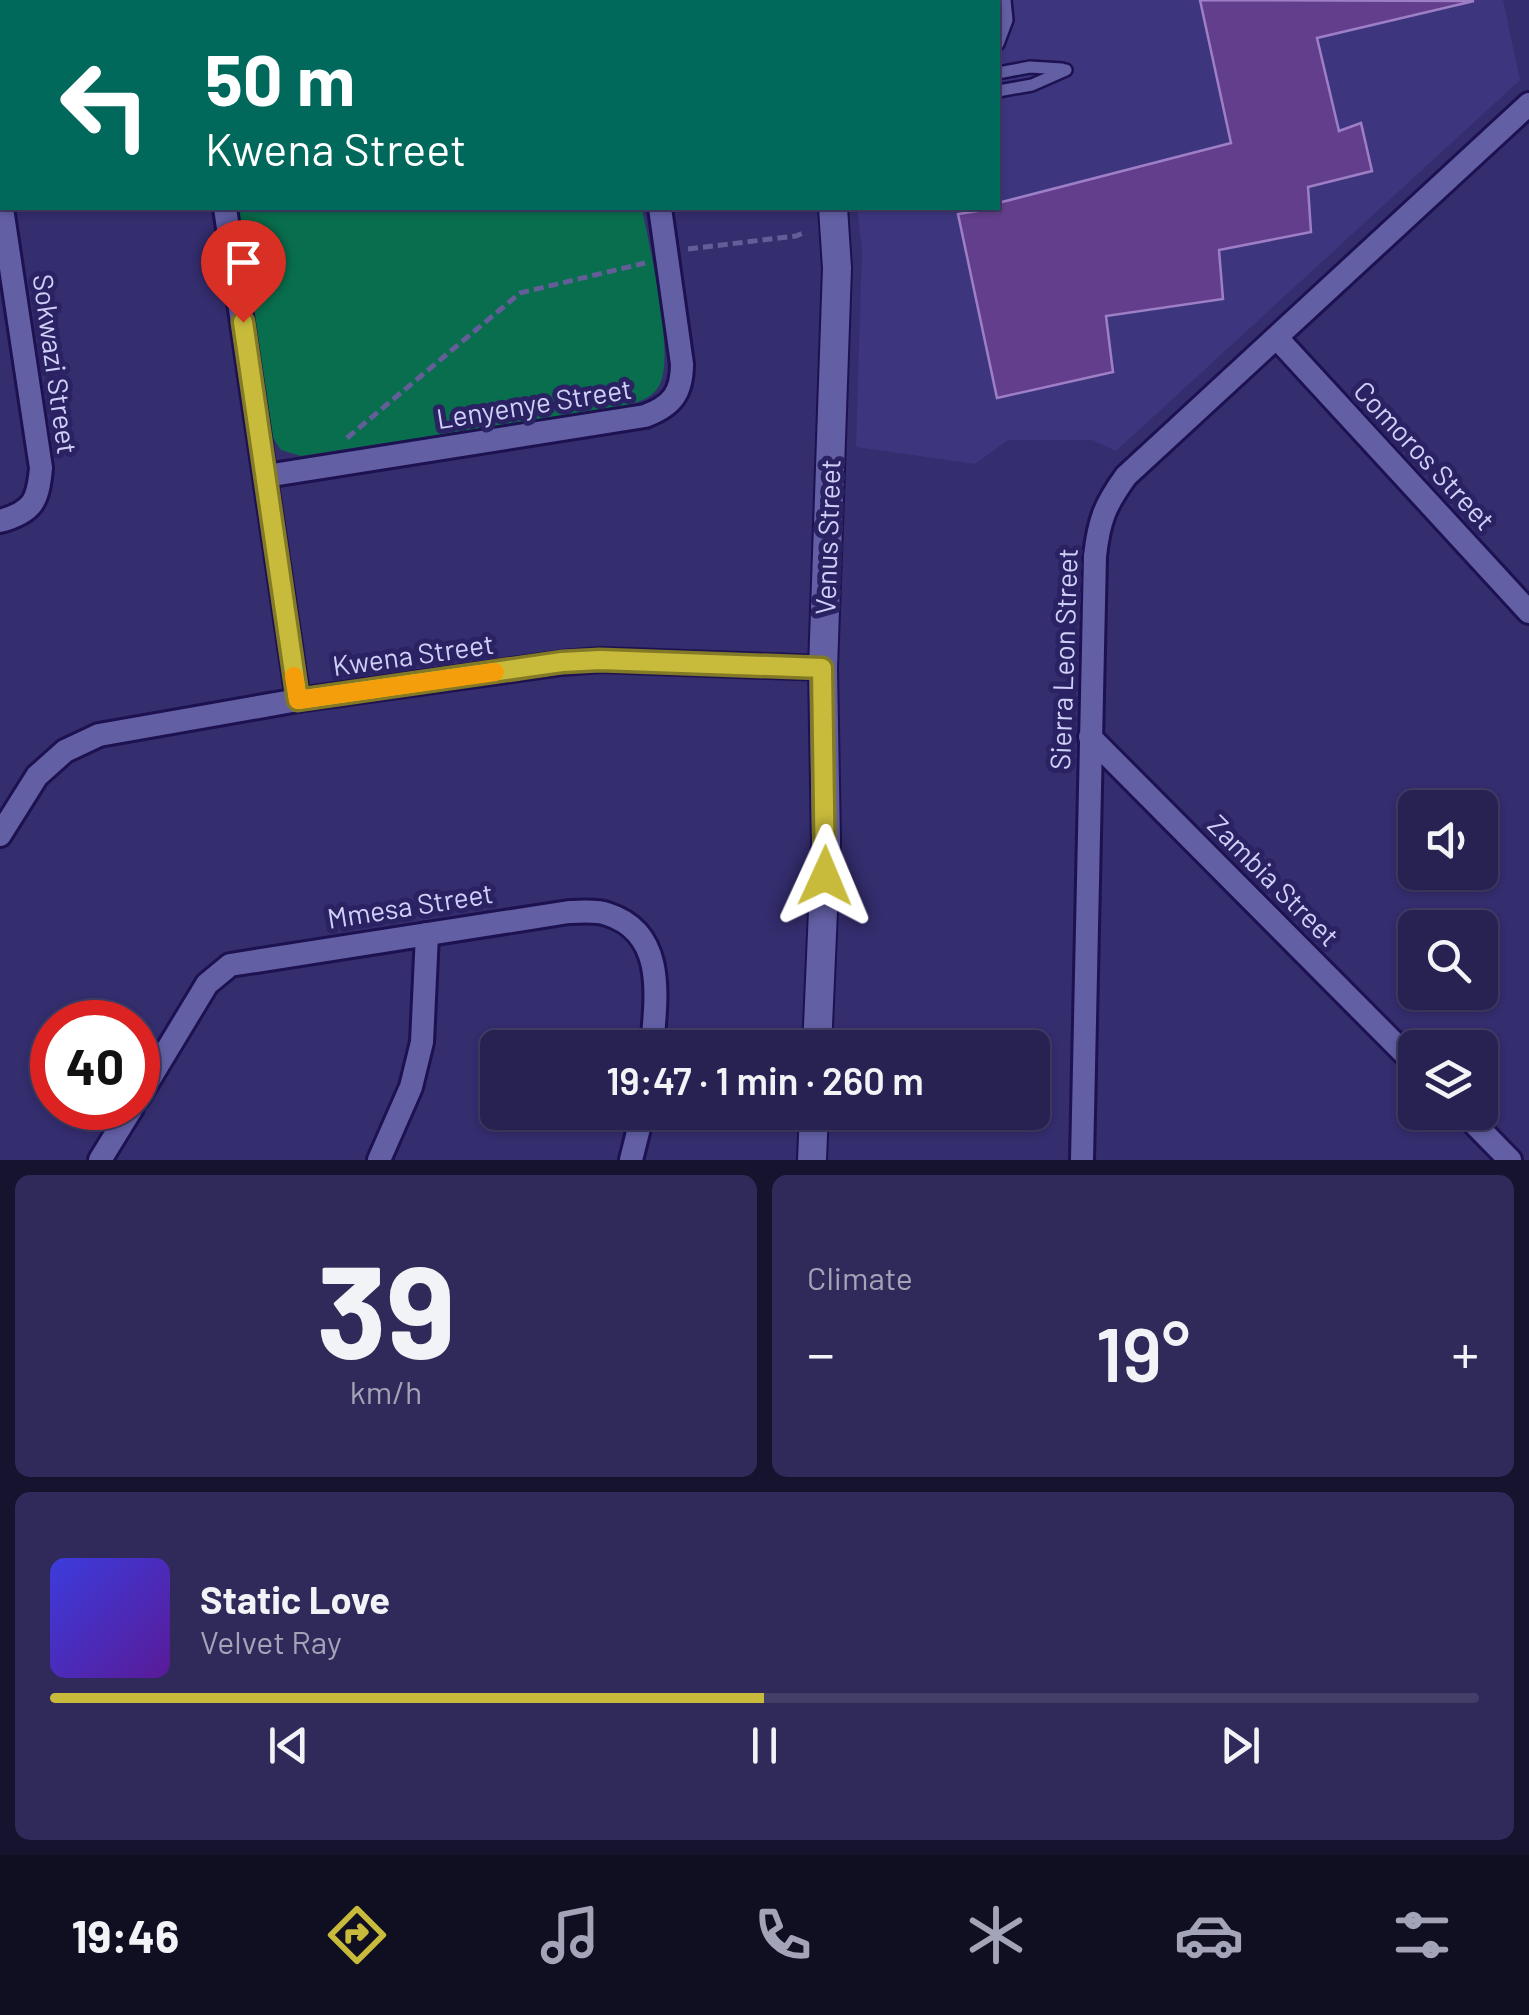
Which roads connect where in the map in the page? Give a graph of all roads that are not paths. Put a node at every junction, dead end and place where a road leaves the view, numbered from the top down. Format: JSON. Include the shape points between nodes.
{"nodes":[{"id":1,"x":1005,"y":0,"type":"edge"},
{"id":2,"x":1000,"y":39,"type":"edge"},
{"id":3,"x":1000,"y":73,"type":"edge"},
{"id":4,"x":1000,"y":91,"type":"edge"},
{"id":5,"x":1529,"y":104,"type":"edge"},
{"id":6,"x":2,"y":210,"type":"edge"},
{"id":7,"x":225,"y":210,"type":"edge"},
{"id":8,"x":660,"y":210,"type":"edge"},
{"id":9,"x":833,"y":212,"type":"edge"},
{"id":10,"x":1277,"y":338,"type":"junction"},
{"id":11,"x":266,"y":476,"type":"junction"},
{"id":12,"x":0,"y":521,"type":"edge"},
{"id":13,"x":1529,"y":612,"type":"edge"},
{"id":14,"x":822,"y":668,"type":"junction"},
{"id":15,"x":298,"y":700,"type":"junction"},
{"id":16,"x":1090,"y":737,"type":"junction"},
{"id":17,"x":0,"y":836,"type":"edge"},
{"id":18,"x":426,"y":934,"type":"junction"},
{"id":19,"x":653,"y":1030,"type":"edge"},
{"id":20,"x":818,"y":1030,"type":"edge"},
{"id":21,"x":1398,"y":1047,"type":"edge"},
{"id":22,"x":160,"y":1062,"type":"edge"},
{"id":23,"x":118,"y":1130,"type":"edge"},
{"id":24,"x":638,"y":1130,"type":"edge"},
{"id":25,"x":813,"y":1130,"type":"edge"},
{"id":26,"x":1481,"y":1130,"type":"edge"},
{"id":27,"x":100,"y":1160,"type":"edge"},
{"id":28,"x":380,"y":1160,"type":"edge"},
{"id":29,"x":631,"y":1160,"type":"edge"},
{"id":30,"x":812,"y":1160,"type":"edge"},
{"id":31,"x":1082,"y":1160,"type":"edge"},
{"id":32,"x":1510,"y":1160,"type":"edge"}],
"edges":[{"from":1,"to":2,"type":"lane"},
{"from":3,"to":4,"type":"lane","via":[[1030,66],[1066,70]]},
{"from":5,"to":10,"type":"street","name":"Sierra Leon Street"},
{"from":6,"to":12,"type":"street","name":"Sokwazi Street","via":[[41,468],[32,506]]},
{"from":7,"to":11,"type":"street"},
{"from":8,"to":11,"type":"street","name":"Lenyenye Street","via":[[682,381],[676,398],[657,412]]},
{"from":9,"to":14,"type":"street","name":"Venus Street","via":[[838,268]]},
{"from":10,"to":13,"type":"street","name":"Comoros Street"},
{"from":10,"to":16,"type":"street","name":"Sierra Leon Street","via":[[1126,476],[1104,510],[1095,556]]},
{"from":11,"to":15,"type":"street"},
{"from":14,"to":15,"type":"street","name":"Kwena Street","via":[[562,662]]},
{"from":14,"to":20,"type":"street","name":"Venus Street","via":[[826,842]]},
{"from":15,"to":17,"type":"street","name":"Kwena Street","via":[[99,735],[65,751],[37,776]]},
{"from":16,"to":21,"type":"street","name":"Zambia Street"},
{"from":16,"to":31,"type":"street","name":"Sierra Leon Street"},
{"from":18,"to":19,"type":"street","name":"Mmesa Street","via":[[568,912],[606,913],[635,928],[652,952]]},
{"from":18,"to":22,"type":"street","name":"Mmesa Street","via":[[230,965],[207,984]]},
{"from":18,"to":28,"type":"street","via":[[422,1042]]},
{"from":23,"to":27,"type":"street"},
{"from":24,"to":29,"type":"street"},
{"from":25,"to":30,"type":"street"},
{"from":26,"to":32,"type":"street"}]}
